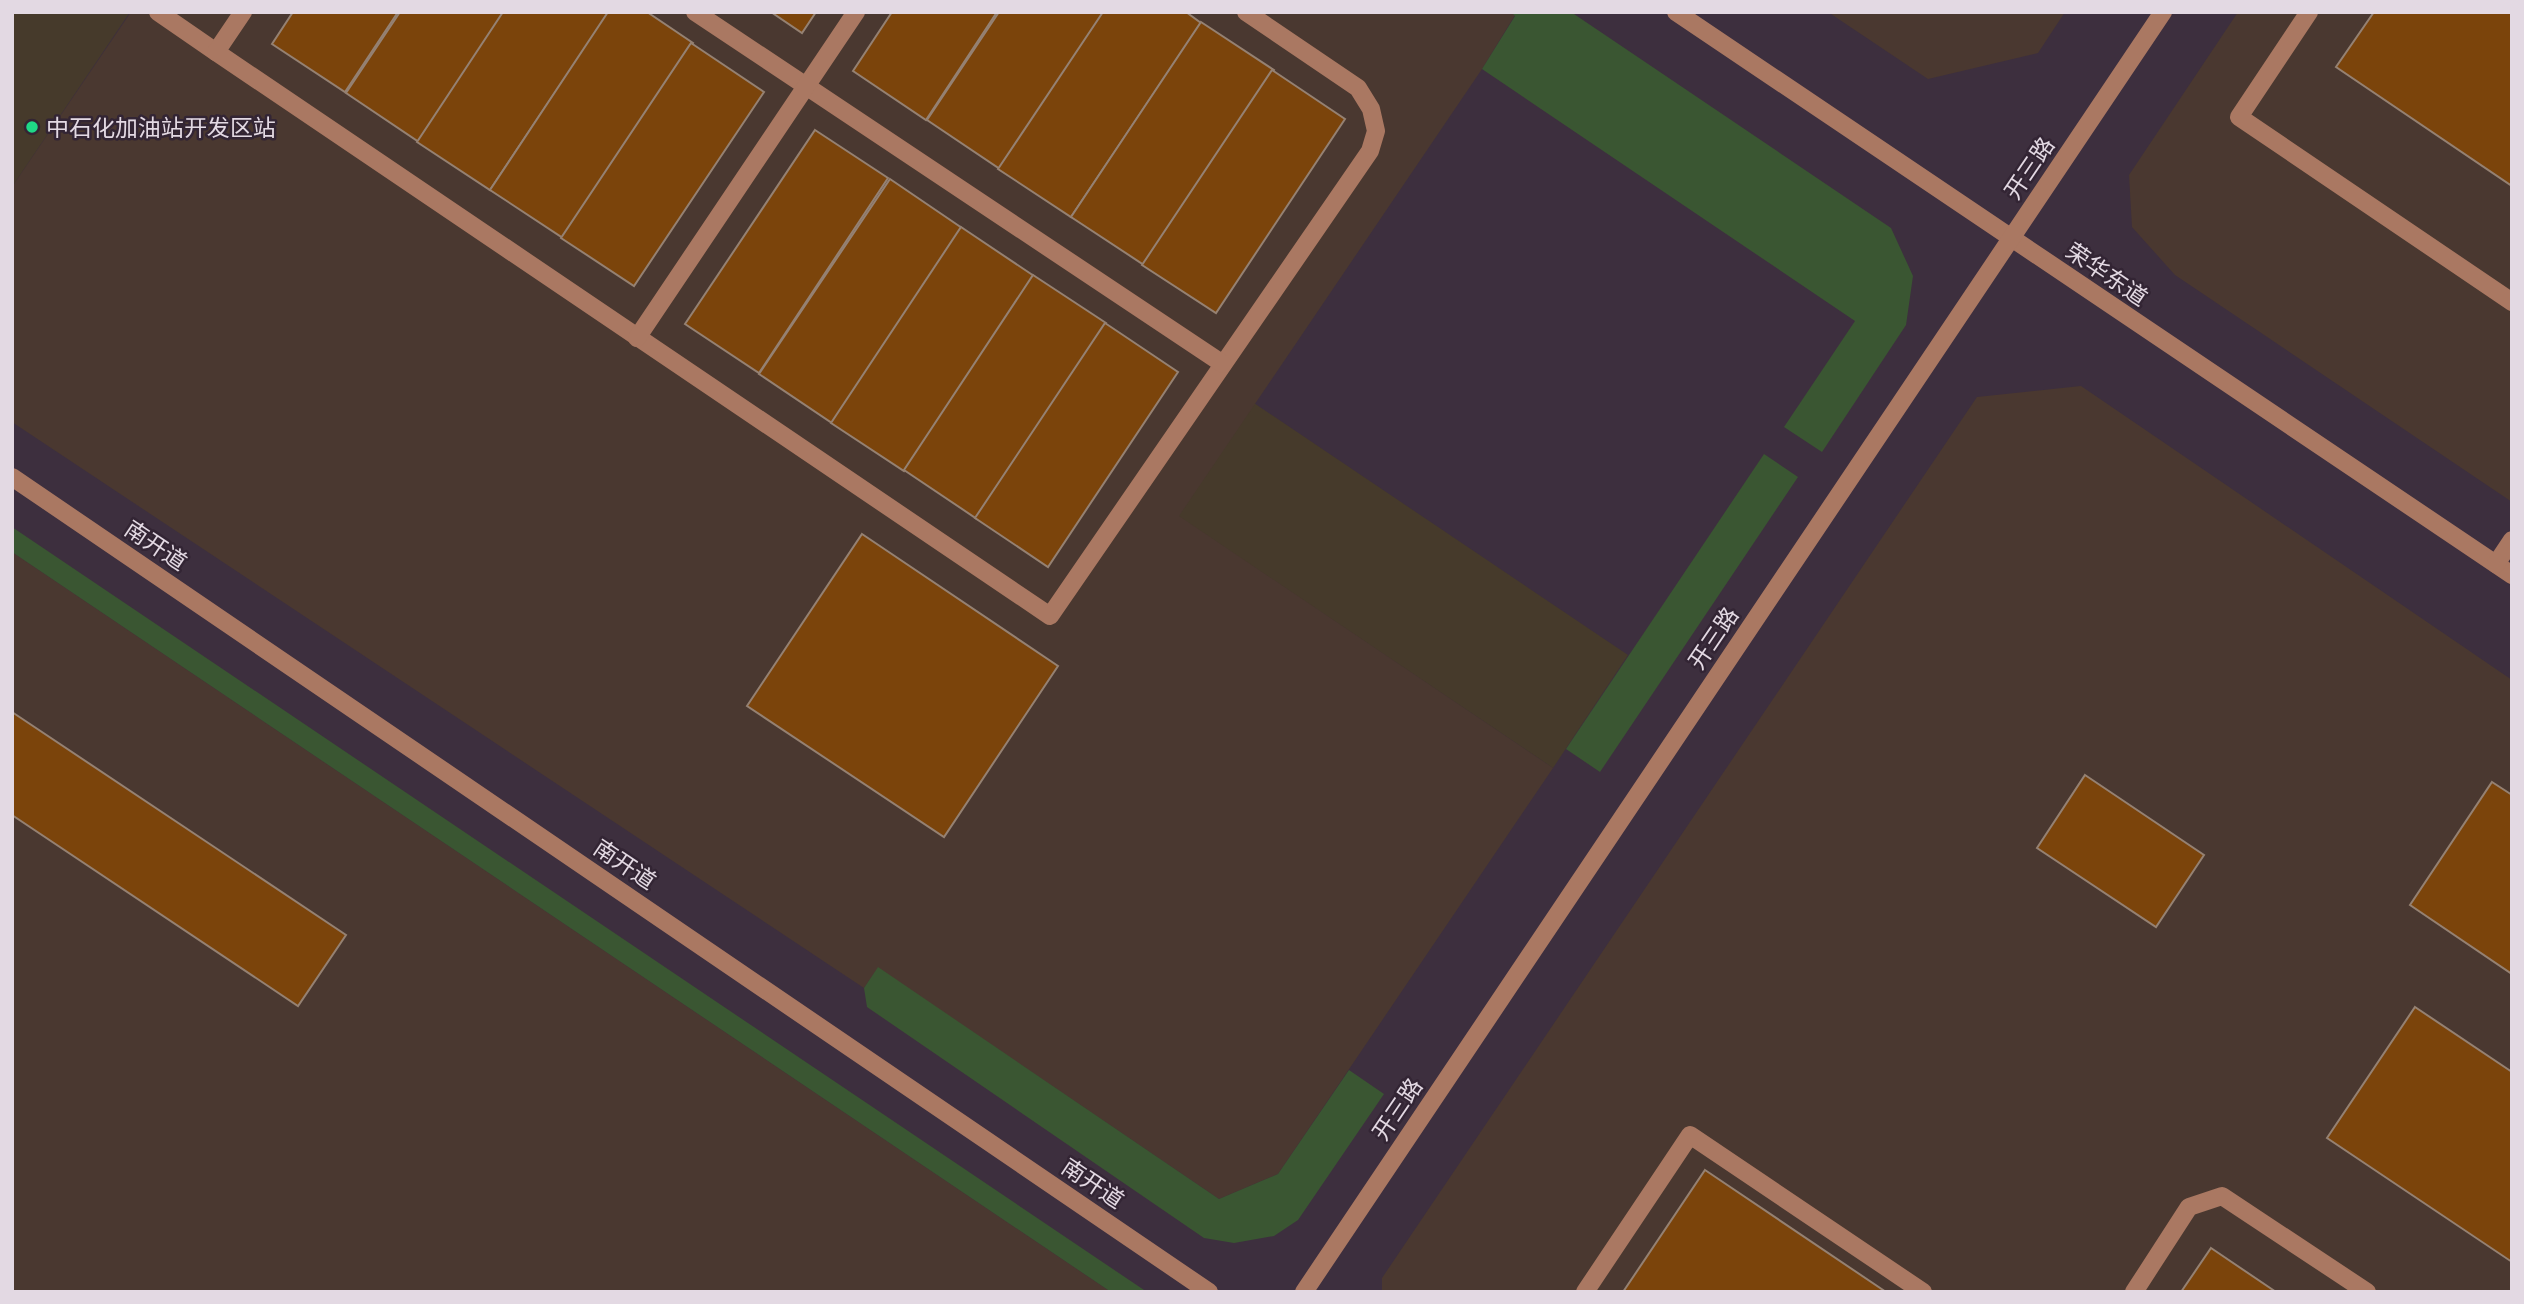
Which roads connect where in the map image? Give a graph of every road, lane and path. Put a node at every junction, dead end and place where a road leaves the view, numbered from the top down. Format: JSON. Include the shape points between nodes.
{"nodes":[{"id":1,"x":158,"y":12,"type":"edge"},
{"id":2,"x":243,"y":12,"type":"edge"},
{"id":3,"x":695,"y":12,"type":"edge"},
{"id":4,"x":856,"y":12,"type":"edge"},
{"id":5,"x":1246,"y":12,"type":"edge"},
{"id":6,"x":1675,"y":12,"type":"edge"},
{"id":7,"x":2163,"y":12,"type":"edge"},
{"id":8,"x":2309,"y":12,"type":"edge"},
{"id":9,"x":216,"y":52,"type":"junction"},
{"id":10,"x":806,"y":86,"type":"junction"},
{"id":11,"x":2010,"y":239,"type":"junction"},
{"id":12,"x":2512,"y":302,"type":"edge"},
{"id":13,"x":637,"y":338,"type":"junction"},
{"id":14,"x":1223,"y":364,"type":"junction"},
{"id":15,"x":12,"y":477,"type":"edge"},
{"id":16,"x":2512,"y":540,"type":"edge"},
{"id":17,"x":2496,"y":564,"type":"junction"},
{"id":18,"x":2512,"y":575,"type":"edge"},
{"id":19,"x":1209,"y":1292,"type":"edge"},
{"id":20,"x":1304,"y":1292,"type":"edge"},
{"id":21,"x":1585,"y":1292,"type":"edge"},
{"id":22,"x":1923,"y":1292,"type":"edge"},
{"id":23,"x":2134,"y":1292,"type":"edge"},
{"id":24,"x":2367,"y":1292,"type":"edge"}],
"edges":[{"from":1,"to":9,"type":"street"},
{"from":2,"to":9,"type":"street"},
{"from":3,"to":10,"type":"street"},
{"from":4,"to":10,"type":"street"},
{"from":5,"to":14,"type":"street","via":[[1358,88],[1371,109],[1376,131],[1370,151]]},
{"from":6,"to":11,"type":"street","name":"荣华东道"},
{"from":7,"to":11,"type":"street","name":"开三路"},
{"from":8,"to":12,"type":"street","via":[[2239,117]]},
{"from":9,"to":13,"type":"street"},
{"from":10,"to":13,"type":"street"},
{"from":10,"to":14,"type":"street"},
{"from":11,"to":17,"type":"street","name":"荣华东道"},
{"from":11,"to":20,"type":"street","name":"开三路"},
{"from":13,"to":14,"type":"street","via":[[1050,616]]},
{"from":15,"to":19,"type":"street","name":"南开道"},
{"from":16,"to":17,"type":"street"},
{"from":17,"to":18,"type":"street","name":"荣华东道"},
{"from":21,"to":22,"type":"street","via":[[1690,1135]]},
{"from":23,"to":24,"type":"street","via":[[2189,1207],[2222,1196]]}]}
